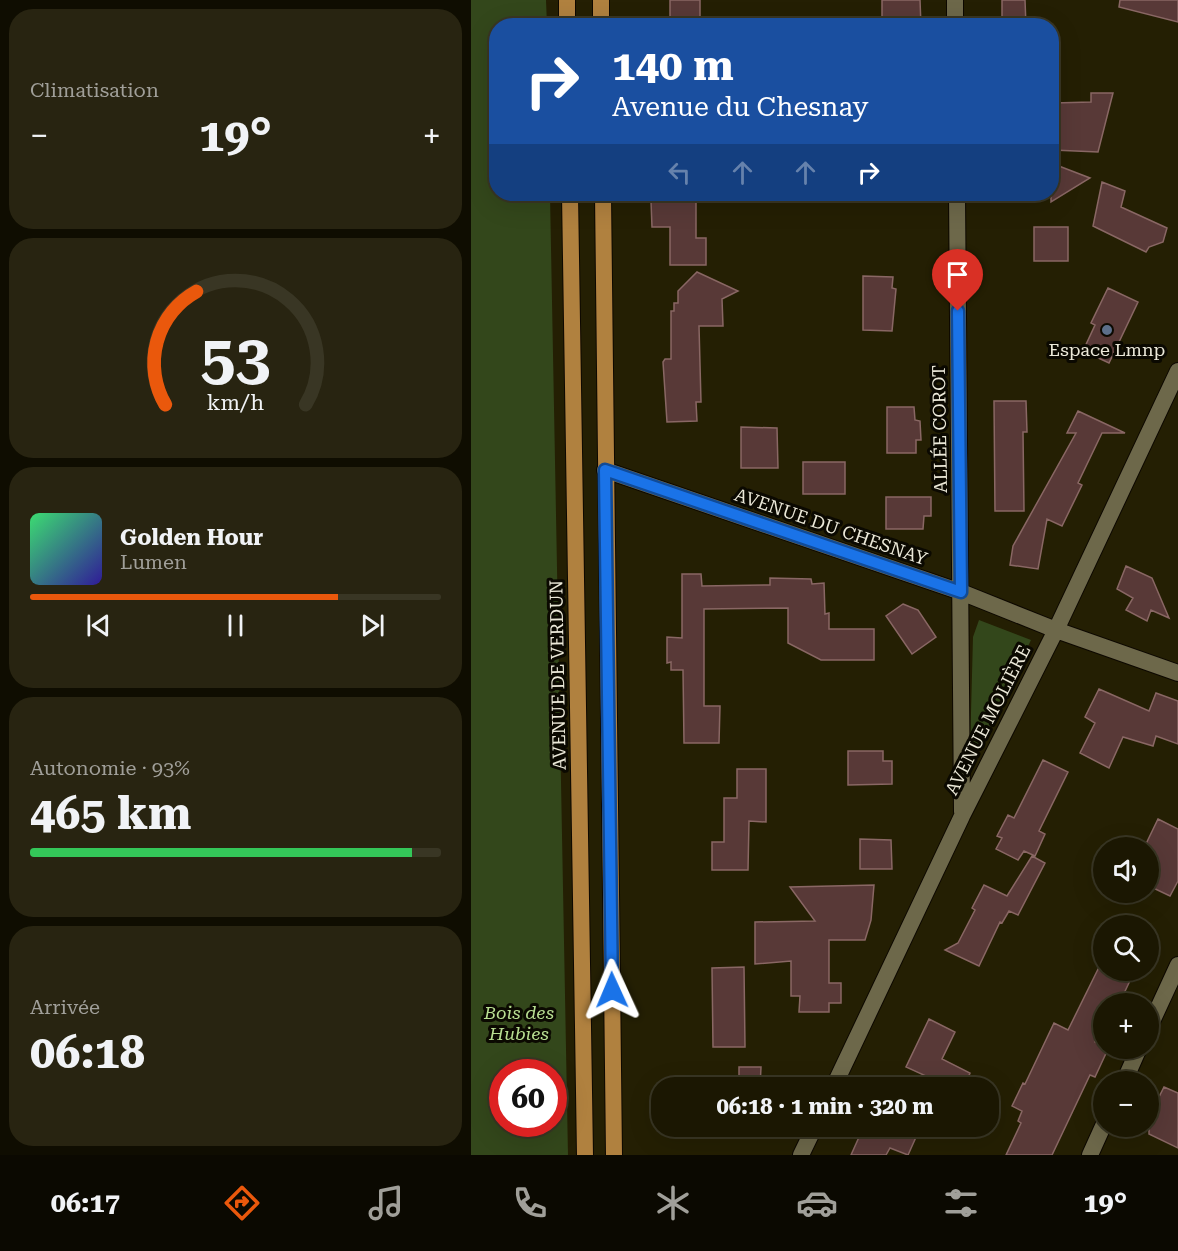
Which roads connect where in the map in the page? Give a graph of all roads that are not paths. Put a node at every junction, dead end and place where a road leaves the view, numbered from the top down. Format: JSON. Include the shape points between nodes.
{"nodes":[{"id":1,"x":567,"y":0,"type":"edge"},
{"id":2,"x":601,"y":0,"type":"edge"},
{"id":3,"x":955,"y":0,"type":"edge"},
{"id":4,"x":567,"y":18,"type":"edge"},
{"id":5,"x":601,"y":18,"type":"edge"},
{"id":6,"x":955,"y":18,"type":"edge"},
{"id":7,"x":570,"y":201,"type":"edge"},
{"id":8,"x":603,"y":201,"type":"edge"},
{"id":9,"x":957,"y":201,"type":"edge"},
{"id":10,"x":1178,"y":370,"type":"edge"},
{"id":11,"x":605,"y":470,"type":"junction"},
{"id":12,"x":961,"y":592,"type":"junction"},
{"id":13,"x":1056,"y":630,"type":"junction"},
{"id":14,"x":1178,"y":672,"type":"edge"},
{"id":15,"x":962,"y":816,"type":"junction"},
{"id":16,"x":1178,"y":965,"type":"edge"},
{"id":17,"x":1159,"y":1006,"type":"edge"},
{"id":18,"x":838,"y":1077,"type":"edge"},
{"id":19,"x":810,"y":1137,"type":"edge"},
{"id":20,"x":1098,"y":1137,"type":"edge"},
{"id":21,"x":585,"y":1155,"type":"edge"},
{"id":22,"x":614,"y":1155,"type":"edge"},
{"id":23,"x":801,"y":1155,"type":"edge"},
{"id":24,"x":1090,"y":1155,"type":"edge"}],
"edges":[{"from":1,"to":4,"type":"main road"},
{"from":2,"to":5,"type":"main road"},
{"from":3,"to":6,"type":"street"},
{"from":7,"to":21,"type":"main road","name":"AVENUE DE VERDUN"},
{"from":8,"to":11,"type":"main road"},
{"from":9,"to":12,"type":"street","name":"ALLÉE COROT"},
{"from":10,"to":13,"type":"street","name":"AVENUE MOLIÈRE"},
{"from":11,"to":12,"type":"street","name":"AVENUE DU CHESNAY"},
{"from":11,"to":22,"type":"main road"},
{"from":12,"to":13,"type":"street","name":"AVENUE DU CHESNAY"},
{"from":12,"to":15,"type":"street","name":"ALLÉE COROT"},
{"from":13,"to":14,"type":"street","name":"AVENUE DU CHESNAY"},
{"from":13,"to":15,"type":"street","name":"AVENUE MOLIÈRE"},
{"from":15,"to":18,"type":"street","name":"AVENUE MOLIÈRE"},
{"from":16,"to":17,"type":"street"},
{"from":19,"to":23,"type":"street"},
{"from":20,"to":24,"type":"street"}]}
